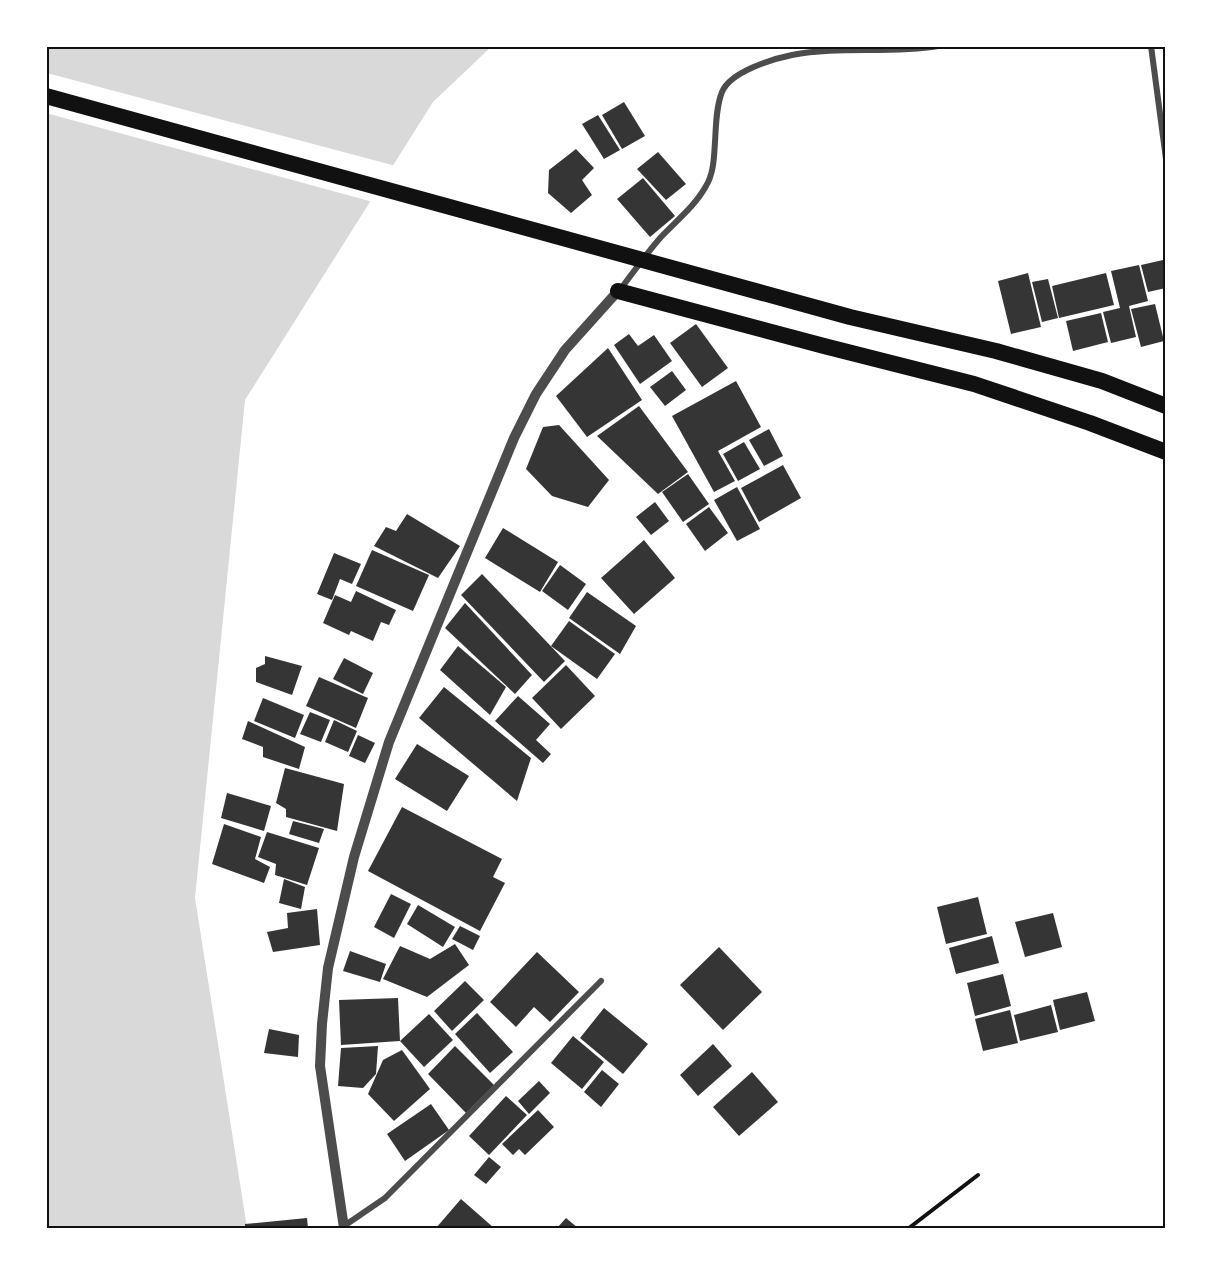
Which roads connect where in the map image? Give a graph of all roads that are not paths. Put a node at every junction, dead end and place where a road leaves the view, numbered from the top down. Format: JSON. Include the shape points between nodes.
{"nodes":[{"id":1,"x":938,"y":46,"type":"edge"},
{"id":2,"x":1151,"y":46,"type":"edge"},
{"id":3,"x":46,"y":96,"type":"edge"},
{"id":4,"x":1166,"y":159,"type":"edge"},
{"id":5,"x":618,"y":291,"type":"junction"},
{"id":6,"x":1166,"y":406,"type":"edge"},
{"id":7,"x":1166,"y":452,"type":"edge"},
{"id":8,"x":602,"y":981,"type":"dead end"},
{"id":9,"x":345,"y":1228,"type":"edge"}],
"edges":[{"from":1,"to":5,"type":"street","via":[[792,55],[756,66],[728,83],[716,119],[714,161],[708,183],[697,201],[661,237]]},
{"from":2,"to":4,"type":"street"},
{"from":3,"to":6,"type":"highway","via":[[850,316],[996,351],[1102,381]]},
{"from":5,"to":7,"type":"highway","via":[[974,384]]},
{"from":5,"to":9,"type":"street","via":[[565,350],[536,394],[514,438],[389,742],[354,857],[328,968],[320,1066]]},
{"from":8,"to":9,"type":"street","via":[[385,1198]]}]}
